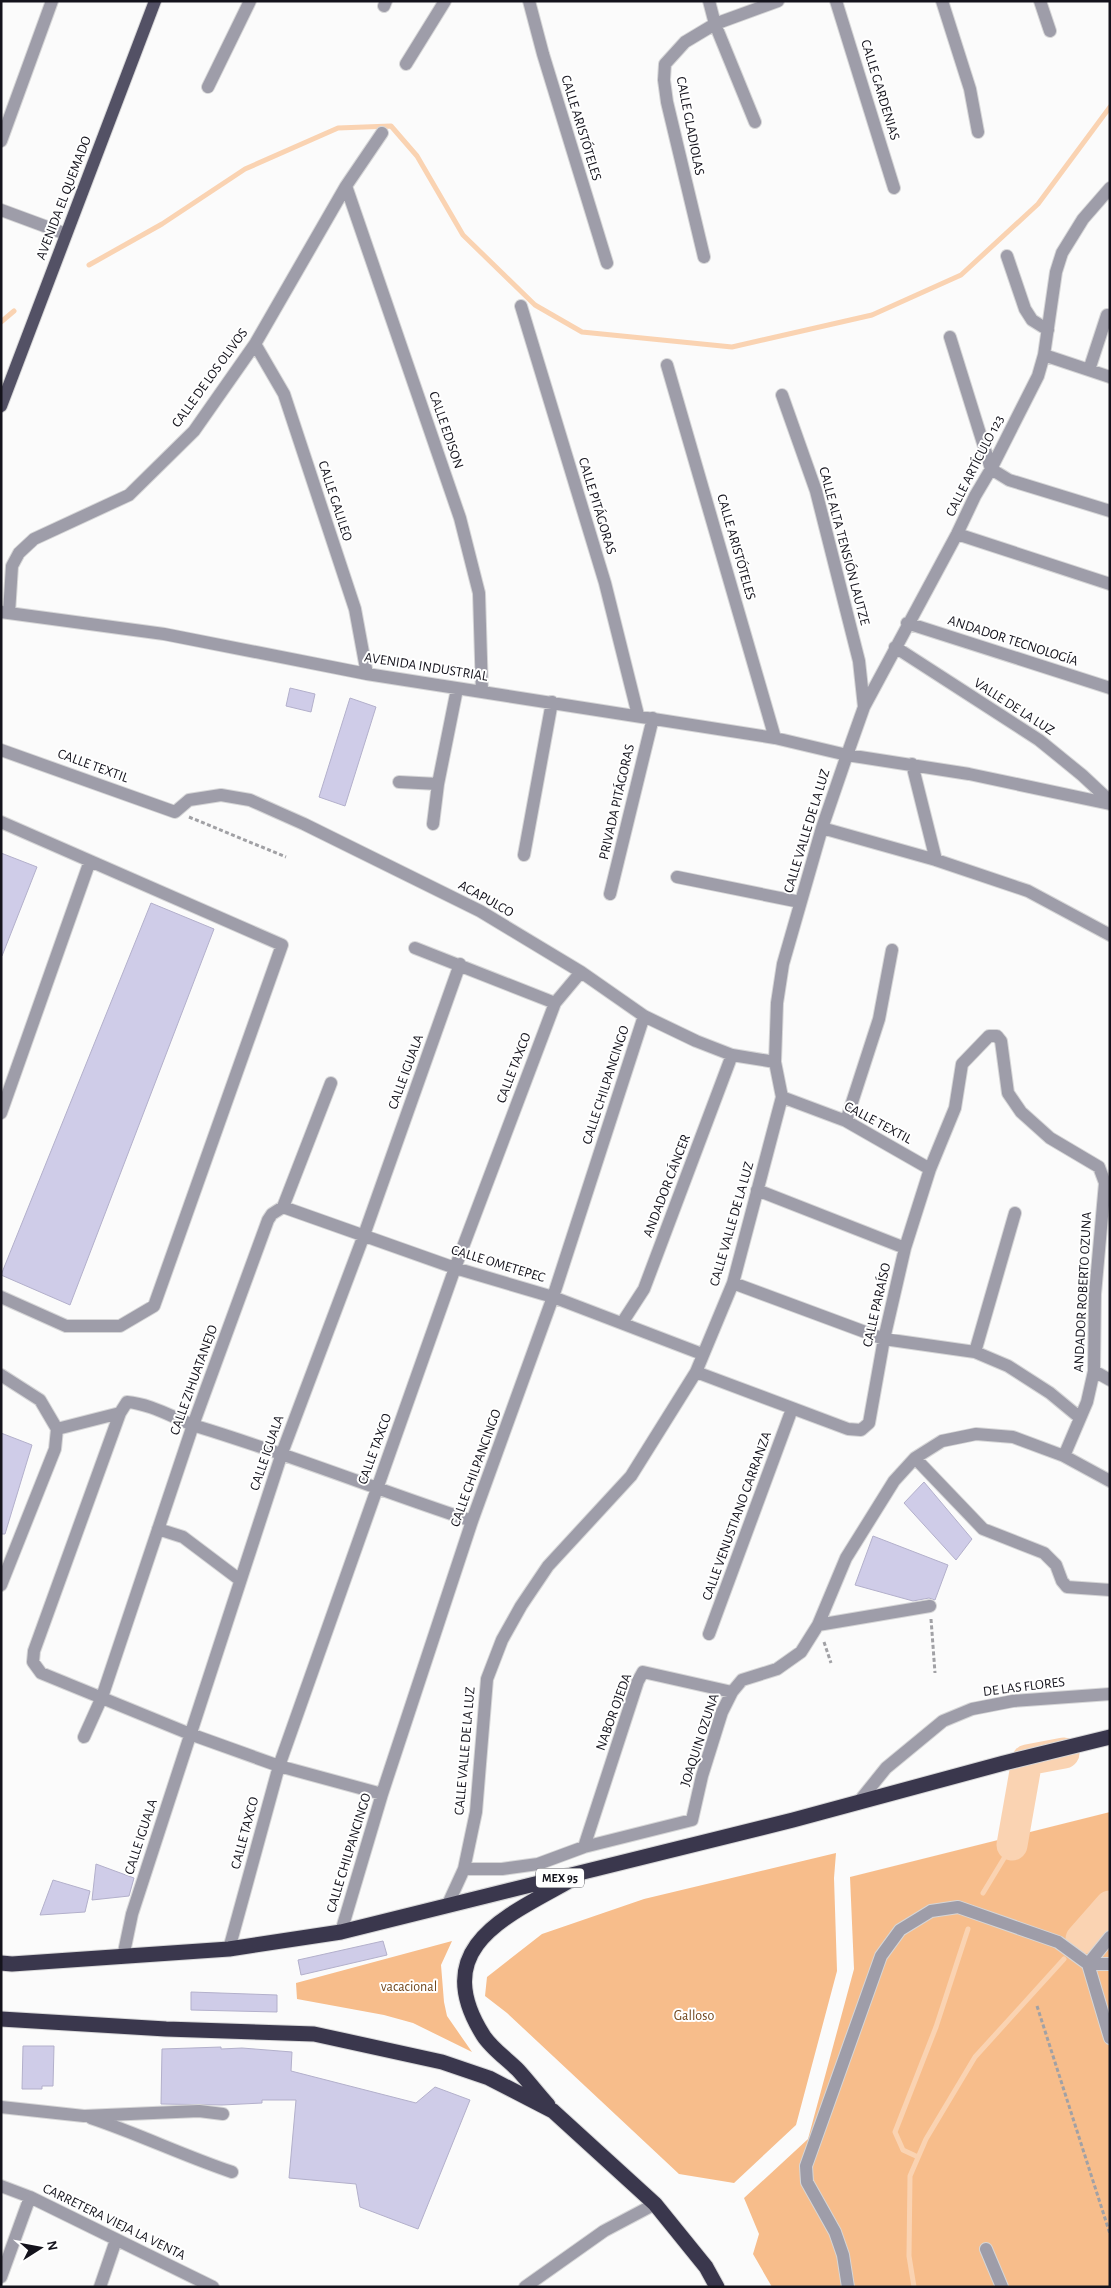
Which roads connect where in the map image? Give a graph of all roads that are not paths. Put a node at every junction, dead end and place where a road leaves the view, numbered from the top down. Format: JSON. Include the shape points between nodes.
{"nodes":[{"id":1,"x":52,"y":1,"type":"edge"},
{"id":2,"x":155,"y":1,"type":"edge"},
{"id":3,"x":250,"y":1,"type":"edge"},
{"id":4,"x":445,"y":1,"type":"edge"},
{"id":5,"x":529,"y":1,"type":"edge"},
{"id":6,"x":710,"y":1,"type":"edge"},
{"id":7,"x":778,"y":1,"type":"edge"},
{"id":8,"x":836,"y":1,"type":"edge"},
{"id":9,"x":942,"y":1,"type":"edge"},
{"id":10,"x":1040,"y":1,"type":"edge"},
{"id":11,"x":715,"y":24,"type":"junction"},
{"id":12,"x":1050,"y":31,"type":"dead end"},
{"id":13,"x":406,"y":64,"type":"dead end"},
{"id":14,"x":208,"y":87,"type":"dead end"},
{"id":15,"x":755,"y":122,"type":"dead end"},
{"id":16,"x":978,"y":132,"type":"dead end"},
{"id":17,"x":382,"y":133,"type":"dead end"},
{"id":18,"x":1,"y":141,"type":"edge"},
{"id":19,"x":346,"y":186,"type":"junction"},
{"id":20,"x":894,"y":188,"type":"dead end"},
{"id":21,"x":1110,"y":188,"type":"edge"},
{"id":22,"x":1,"y":210,"type":"edge"},
{"id":23,"x":66,"y":234,"type":"junction"},
{"id":24,"x":1007,"y":256,"type":"dead end"},
{"id":25,"x":704,"y":257,"type":"dead end"},
{"id":26,"x":607,"y":263,"type":"dead end"},
{"id":27,"x":521,"y":306,"type":"dead end"},
{"id":28,"x":1107,"y":315,"type":"dead end"},
{"id":29,"x":1048,"y":330,"type":"junction"},
{"id":30,"x":950,"y":337,"type":"dead end"},
{"id":31,"x":255,"y":344,"type":"junction"},
{"id":32,"x":1044,"y":355,"type":"junction"},
{"id":33,"x":667,"y":365,"type":"dead end"},
{"id":34,"x":1089,"y":370,"type":"junction"},
{"id":35,"x":1110,"y":377,"type":"edge"},
{"id":36,"x":782,"y":396,"type":"dead end"},
{"id":37,"x":1,"y":406,"type":"edge"},
{"id":38,"x":991,"y":470,"type":"junction"},
{"id":39,"x":1110,"y":511,"type":"edge"},
{"id":40,"x":957,"y":534,"type":"junction"},
{"id":41,"x":1110,"y":584,"type":"edge"},
{"id":42,"x":5,"y":612,"type":"edge"},
{"id":43,"x":908,"y":623,"type":"junction"},
{"id":44,"x":895,"y":647,"type":"junction"},
{"id":45,"x":367,"y":674,"type":"junction"},
{"id":46,"x":457,"y":688,"type":"junction"},
{"id":47,"x":1110,"y":688,"type":"edge"},
{"id":48,"x":482,"y":692,"type":"junction"},
{"id":49,"x":552,"y":702,"type":"junction"},
{"id":50,"x":864,"y":707,"type":"junction"},
{"id":51,"x":638,"y":716,"type":"junction"},
{"id":52,"x":653,"y":718,"type":"junction"},
{"id":53,"x":776,"y":738,"type":"junction"},
{"id":54,"x":1,"y":750,"type":"edge"},
{"id":55,"x":847,"y":755,"type":"junction"},
{"id":56,"x":912,"y":764,"type":"junction"},
{"id":57,"x":399,"y":782,"type":"dead end"},
{"id":58,"x":438,"y":784,"type":"junction"},
{"id":59,"x":1110,"y":803,"type":"edge"},
{"id":60,"x":174,"y":812,"type":"joint"},
{"id":61,"x":1,"y":822,"type":"edge"},
{"id":62,"x":432,"y":824,"type":"dead end"},
{"id":63,"x":822,"y":828,"type":"junction"},
{"id":64,"x":524,"y":855,"type":"dead end"},
{"id":65,"x":90,"y":860,"type":"junction"},
{"id":66,"x":936,"y":860,"type":"junction"},
{"id":67,"x":677,"y":876,"type":"dead end"},
{"id":68,"x":610,"y":894,"type":"dead end"},
{"id":69,"x":800,"y":902,"type":"junction"},
{"id":70,"x":1110,"y":935,"type":"edge"},
{"id":71,"x":415,"y":948,"type":"dead end"},
{"id":72,"x":892,"y":950,"type":"dead end"},
{"id":73,"x":460,"y":964,"type":"junction"},
{"id":74,"x":581,"y":972,"type":"junction"},
{"id":75,"x":555,"y":1003,"type":"junction"},
{"id":76,"x":644,"y":1016,"type":"junction"},
{"id":77,"x":997,"y":1036,"type":"joint"},
{"id":78,"x":732,"y":1055,"type":"junction"},
{"id":79,"x":774,"y":1062,"type":"junction"},
{"id":80,"x":331,"y":1083,"type":"dead end"},
{"id":81,"x":782,"y":1097,"type":"junction"},
{"id":82,"x":1,"y":1113,"type":"edge"},
{"id":83,"x":846,"y":1121,"type":"junction"},
{"id":84,"x":930,"y":1169,"type":"junction"},
{"id":85,"x":757,"y":1190,"type":"junction"},
{"id":86,"x":283,"y":1207,"type":"junction"},
{"id":87,"x":1015,"y":1213,"type":"dead end"},
{"id":88,"x":364,"y":1236,"type":"junction"},
{"id":89,"x":905,"y":1248,"type":"junction"},
{"id":90,"x":455,"y":1268,"type":"junction"},
{"id":91,"x":733,"y":1283,"type":"junction"},
{"id":92,"x":1,"y":1297,"type":"edge"},
{"id":93,"x":553,"y":1297,"type":"junction"},
{"id":94,"x":622,"y":1323,"type":"junction"},
{"id":95,"x":884,"y":1340,"type":"junction"},
{"id":96,"x":975,"y":1352,"type":"junction"},
{"id":97,"x":702,"y":1354,"type":"junction"},
{"id":98,"x":1094,"y":1371,"type":"junction"},
{"id":99,"x":696,"y":1372,"type":"junction"},
{"id":100,"x":1,"y":1375,"type":"edge"},
{"id":101,"x":1110,"y":1380,"type":"edge"},
{"id":102,"x":792,"y":1409,"type":"junction"},
{"id":103,"x":120,"y":1413,"type":"junction"},
{"id":104,"x":1079,"y":1417,"type":"junction"},
{"id":105,"x":193,"y":1425,"type":"junction"},
{"id":106,"x":58,"y":1429,"type":"junction"},
{"id":107,"x":282,"y":1453,"type":"junction"},
{"id":108,"x":1064,"y":1456,"type":"junction"},
{"id":109,"x":915,"y":1458,"type":"junction"},
{"id":110,"x":1110,"y":1481,"type":"edge"},
{"id":111,"x":376,"y":1489,"type":"junction"},
{"id":112,"x":472,"y":1521,"type":"junction"},
{"id":113,"x":158,"y":1529,"type":"junction"},
{"id":114,"x":2,"y":1580,"type":"edge"},
{"id":115,"x":240,"y":1580,"type":"junction"},
{"id":116,"x":1110,"y":1590,"type":"edge"},
{"id":117,"x":930,"y":1606,"type":"road end"},
{"id":118,"x":818,"y":1625,"type":"junction"},
{"id":119,"x":709,"y":1634,"type":"dead end"},
{"id":120,"x":732,"y":1692,"type":"junction"},
{"id":121,"x":1110,"y":1694,"type":"edge"},
{"id":122,"x":102,"y":1697,"type":"junction"},
{"id":123,"x":190,"y":1734,"type":"junction"},
{"id":124,"x":84,"y":1737,"type":"dead end"},
{"id":125,"x":1110,"y":1737,"type":"edge"},
{"id":126,"x":279,"y":1766,"type":"junction"},
{"id":127,"x":382,"y":1794,"type":"junction"},
{"id":128,"x":857,"y":1804,"type":"junction"},
{"id":129,"x":584,"y":1847,"type":"junction"},
{"id":130,"x":464,"y":1869,"type":"junction"},
{"id":131,"x":585,"y":1872,"type":"junction"},
{"id":132,"x":448,"y":1904,"type":"junction"},
{"id":133,"x":341,"y":1932,"type":"junction"},
{"id":134,"x":1110,"y":1937,"type":"edge"},
{"id":135,"x":229,"y":1949,"type":"junction"},
{"id":136,"x":123,"y":1957,"type":"junction"},
{"id":137,"x":1,"y":1963,"type":"edge"},
{"id":138,"x":1088,"y":1964,"type":"junction"},
{"id":139,"x":1110,"y":1964,"type":"edge"},
{"id":140,"x":1,"y":2019,"type":"edge"},
{"id":141,"x":1110,"y":2038,"type":"edge"},
{"id":142,"x":1,"y":2107,"type":"edge"},
{"id":143,"x":553,"y":2111,"type":"junction"},
{"id":144,"x":222,"y":2114,"type":"dead end"},
{"id":145,"x":84,"y":2116,"type":"junction"},
{"id":146,"x":232,"y":2172,"type":"dead end"},
{"id":147,"x":1,"y":2186,"type":"edge"},
{"id":148,"x":30,"y":2197,"type":"junction"},
{"id":149,"x":656,"y":2204,"type":"junction"},
{"id":150,"x":116,"y":2240,"type":"junction"},
{"id":151,"x":986,"y":2249,"type":"dead end"},
{"id":152,"x":1,"y":2277,"type":"edge"},
{"id":153,"x":207,"y":2286,"type":"edge"},
{"id":154,"x":100,"y":2287,"type":"edge"},
{"id":155,"x":524,"y":2287,"type":"edge"},
{"id":156,"x":717,"y":2287,"type":"edge"},
{"id":157,"x":848,"y":2287,"type":"edge"},
{"id":158,"x":1002,"y":2287,"type":"edge"}],
"edges":[{"from":1,"to":18,"type":"street"},
{"from":2,"to":23,"type":"main road","name":"AVENIDA EL QUEMADO"},
{"from":3,"to":14,"type":"street"},
{"from":4,"to":13,"type":"street"},
{"from":5,"to":26,"type":"street","name":"CALLE ARISTÓTELES"},
{"from":6,"to":11,"type":"street"},
{"from":7,"to":11,"type":"street","name":"CALLE GLADIOLAS"},
{"from":8,"to":20,"type":"street","name":"CALLE GARDENIAS"},
{"from":9,"to":16,"type":"street","via":[[970,89]]},
{"from":10,"to":12,"type":"street"},
{"from":11,"to":15,"type":"street"},
{"from":11,"to":25,"type":"street","name":"CALLE GLADIOLAS","via":[[685,42],[665,64],[664,80]]},
{"from":17,"to":19,"type":"street","name":"CALLE DE LOS OLIVOS"},
{"from":19,"to":31,"type":"street","name":"CALLE DE LOS OLIVOS"},
{"from":19,"to":48,"type":"street","name":"CALLE EDISON","via":[[460,518],[479,593]]},
{"from":21,"to":29,"type":"street","name":"CALLE ARTÍCULO 123","via":[[1083,218],[1062,253],[1056,272]]},
{"from":22,"to":23,"type":"street"},
{"from":23,"to":37,"type":"main road","name":"AVENIDA EL QUEMADO"},
{"from":24,"to":29,"type":"street","via":[[1024,309],[1032,320]]},
{"from":27,"to":51,"type":"street","name":"CALLE PITÁGORAS","via":[[605,583]]},
{"from":28,"to":34,"type":"street"},
{"from":29,"to":32,"type":"street","name":"CALLE ARTÍCULO 123"},
{"from":30,"to":38,"type":"street"},
{"from":31,"to":42,"type":"street","name":"CALLE DE LOS OLIVOS","via":[[194,431],[129,495],[34,540],[18,553],[12,566]]},
{"from":31,"to":45,"type":"street","name":"CALLE GALILEO","via":[[284,394],[355,609]]},
{"from":32,"to":34,"type":"street"},
{"from":32,"to":38,"type":"street","name":"CALLE ARTÍCULO 123","via":[[1038,376]]},
{"from":33,"to":53,"type":"street","name":"CALLE ARISTÓTELES"},
{"from":34,"to":35,"type":"street"},
{"from":36,"to":50,"type":"street","name":"CALLE ALTA TENSIÓN LAUTZE","via":[[816,491],[859,661]]},
{"from":38,"to":39,"type":"street","via":[[1009,480]]},
{"from":38,"to":40,"type":"street","name":"CALLE ARTÍCULO 123"},
{"from":40,"to":41,"type":"street"},
{"from":40,"to":43,"type":"street","name":"CALLE ARTÍCULO 123"},
{"from":42,"to":45,"type":"street","name":"AVENIDA INDUSTRIAL","via":[[164,634]]},
{"from":43,"to":44,"type":"street","name":"CALLE ARTÍCULO 123"},
{"from":43,"to":47,"type":"street","name":"ANDADOR TECNOLOGÍA"},
{"from":44,"to":50,"type":"street","name":"CALLE ARTÍCULO 123"},
{"from":44,"to":59,"type":"street","name":"VALLE DE LA LUZ","via":[[1039,740]]},
{"from":45,"to":46,"type":"street","name":"AVENIDA INDUSTRIAL"},
{"from":46,"to":48,"type":"street","name":"AVENIDA INDUSTRIAL"},
{"from":46,"to":58,"type":"street"},
{"from":48,"to":49,"type":"street","name":"AVENIDA INDUSTRIAL"},
{"from":49,"to":51,"type":"street","name":"AVENIDA INDUSTRIAL"},
{"from":49,"to":64,"type":"street"},
{"from":50,"to":55,"type":"street","name":"CALLE ARTÍCULO 123"},
{"from":51,"to":52,"type":"street","name":"AVENIDA INDUSTRIAL"},
{"from":52,"to":53,"type":"street","name":"AVENIDA INDUSTRIAL"},
{"from":52,"to":68,"type":"street","name":"PRIVADA PITÁGORAS"},
{"from":53,"to":55,"type":"street","name":"AVENIDA INDUSTRIAL"},
{"from":54,"to":60,"type":"street","name":"CALLE TEXTIL"},
{"from":55,"to":56,"type":"street"},
{"from":55,"to":63,"type":"street","name":"CALLE VALLE DE LA LUZ"},
{"from":56,"to":59,"type":"street"},
{"from":56,"to":66,"type":"street"},
{"from":57,"to":58,"type":"street"},
{"from":58,"to":62,"type":"street"},
{"from":60,"to":74,"type":"street","name":"ACAPULCO","via":[[189,800],[221,795],[250,800],[480,911]]},
{"from":61,"to":65,"type":"street"},
{"from":63,"to":66,"type":"street"},
{"from":63,"to":69,"type":"street","name":"CALLE VALLE DE LA LUZ"},
{"from":65,"to":82,"type":"street"},
{"from":65,"to":92,"type":"street","via":[[282,945],[154,1306],[120,1326],[66,1326]]},
{"from":66,"to":70,"type":"street","via":[[1028,891]]},
{"from":67,"to":69,"type":"street"},
{"from":69,"to":79,"type":"street","name":"CALLE VALLE DE LA LUZ","via":[[783,964]]},
{"from":71,"to":73,"type":"street"},
{"from":72,"to":83,"type":"street","via":[[879,1019]]},
{"from":73,"to":75,"type":"street"},
{"from":73,"to":88,"type":"street","name":"CALLE IGUALA"},
{"from":74,"to":75,"type":"street","name":"CALLE TAXCO"},
{"from":74,"to":76,"type":"street","name":"ACAPULCO"},
{"from":75,"to":90,"type":"street","name":"CALLE TAXCO"},
{"from":76,"to":78,"type":"street","name":"ACAPULCO"},
{"from":76,"to":93,"type":"street","name":"CALLE CHILPANCINGO"},
{"from":77,"to":84,"type":"street","name":"CALLE PARAÍSO","via":[[989,1036],[962,1064],[954,1108]]},
{"from":77,"to":98,"type":"street","name":"ANDADOR ROBERTO OZUNA","via":[[1001,1041],[1008,1093],[1021,1112],[1050,1138],[1099,1167],[1105,1183],[1095,1294]]},
{"from":78,"to":79,"type":"street","name":"ACAPULCO"},
{"from":78,"to":94,"type":"street","name":"ANDADOR CÁNCER","via":[[644,1289]]},
{"from":79,"to":81,"type":"street","name":"CALLE VALLE DE LA LUZ"},
{"from":80,"to":86,"type":"street","name":"CALLE ZIHUATANEJO"},
{"from":81,"to":83,"type":"street","name":"CALLE TEXTIL"},
{"from":81,"to":85,"type":"street","name":"CALLE VALLE DE LA LUZ"},
{"from":83,"to":84,"type":"street","name":"CALLE TEXTIL"},
{"from":84,"to":89,"type":"street","name":"CALLE PARAÍSO"},
{"from":85,"to":89,"type":"street"},
{"from":85,"to":91,"type":"street","name":"CALLE VALLE DE LA LUZ"},
{"from":86,"to":88,"type":"street","name":"CALLE OMETEPEC"},
{"from":86,"to":105,"type":"street","name":"CALLE ZIHUATANEJO","via":[[268,1220]]},
{"from":87,"to":96,"type":"street"},
{"from":88,"to":90,"type":"street","name":"CALLE OMETEPEC"},
{"from":88,"to":107,"type":"street","name":"CALLE IGUALA"},
{"from":89,"to":95,"type":"street","name":"CALLE PARAÍSO"},
{"from":90,"to":93,"type":"street","name":"CALLE OMETEPEC"},
{"from":90,"to":111,"type":"street","name":"CALLE TAXCO"},
{"from":91,"to":95,"type":"street"},
{"from":91,"to":97,"type":"street","name":"CALLE VALLE DE LA LUZ"},
{"from":93,"to":94,"type":"street","name":"CALLE OMETEPEC"},
{"from":93,"to":112,"type":"street","name":"CALLE CHILPANCINGO"},
{"from":94,"to":97,"type":"street","name":"CALLE OMETEPEC"},
{"from":95,"to":96,"type":"street"},
{"from":95,"to":102,"type":"street","name":"CALLE PARAÍSO","via":[[869,1423],[861,1430],[848,1429]]},
{"from":96,"to":104,"type":"street","via":[[1008,1366],[1050,1393]]},
{"from":97,"to":99,"type":"street","name":"CALLE VALLE DE LA LUZ"},
{"from":98,"to":101,"type":"street"},
{"from":98,"to":104,"type":"street","name":"ANDADOR ROBERTO OZUNA","via":[[1087,1402]]},
{"from":99,"to":102,"type":"street","name":"CALLE PARAÍSO"},
{"from":99,"to":130,"type":"street","name":"CALLE VALLE DE LA LUZ","via":[[631,1476],[548,1566],[520,1606],[502,1640],[487,1679],[476,1812]]},
{"from":100,"to":106,"type":"street","via":[[40,1400]]},
{"from":102,"to":119,"type":"street","name":"CALLE VENUSTIANO CARRANZA"},
{"from":103,"to":105,"type":"street","via":[[127,1402],[140,1403]]},
{"from":103,"to":106,"type":"street"},
{"from":103,"to":122,"type":"street","via":[[33,1662],[41,1673]]},
{"from":104,"to":108,"type":"street","name":"ANDADOR ROBERTO OZUNA"},
{"from":105,"to":107,"type":"street"},
{"from":105,"to":113,"type":"street","name":"CALLE ZIHUATANEJO"},
{"from":106,"to":114,"type":"street","via":[[55,1449]]},
{"from":107,"to":111,"type":"street"},
{"from":107,"to":115,"type":"street","name":"CALLE IGUALA"},
{"from":108,"to":109,"type":"street","name":"JOAQUIN OZUNA","via":[[1013,1437],[976,1434],[942,1441]]},
{"from":108,"to":110,"type":"street","name":"JOAQUIN OZUNA"},
{"from":109,"to":116,"type":"street","via":[[983,1529],[1044,1554],[1056,1565],[1067,1587]]},
{"from":109,"to":118,"type":"street","name":"JOAQUIN OZUNA","via":[[894,1481],[846,1558]]},
{"from":111,"to":112,"type":"street"},
{"from":111,"to":126,"type":"street","name":"CALLE TAXCO"},
{"from":112,"to":127,"type":"street","name":"CALLE CHILPANCINGO"},
{"from":113,"to":115,"type":"street","via":[[182,1537]]},
{"from":113,"to":122,"type":"street","name":"CALLE ZIHUATANEJO"},
{"from":115,"to":123,"type":"street","name":"CALLE IGUALA"},
{"from":117,"to":118,"type":"street"},
{"from":118,"to":120,"type":"street","name":"JOAQUIN OZUNA","via":[[801,1652],[777,1669],[742,1680]]},
{"from":120,"to":129,"type":"street","name":"JOAQUIN OZUNA","via":[[722,1712],[692,1820]]},
{"from":120,"to":129,"type":"street","name":"NABOR OJEDA","via":[[643,1672]]},
{"from":121,"to":128,"type":"street","name":"DE LAS FLORES","via":[[1013,1701],[972,1709],[943,1721],[886,1768]]},
{"from":122,"to":123,"type":"street"},
{"from":122,"to":124,"type":"street","name":"CALLE ZIHUATANEJO"},
{"from":123,"to":126,"type":"street"},
{"from":123,"to":136,"type":"street","name":"CALLE IGUALA","via":[[132,1914]]},
{"from":125,"to":128,"type":"highway","number":"MEX 95"},
{"from":126,"to":127,"type":"street"},
{"from":126,"to":135,"type":"street","name":"CALLE TAXCO"},
{"from":127,"to":133,"type":"street","name":"CALLE CHILPANCINGO"},
{"from":128,"to":131,"type":"highway","number":"MEX 95"},
{"from":129,"to":130,"type":"street","via":[[538,1864],[502,1869]]},
{"from":130,"to":132,"type":"street","name":"CALLE VALLE DE LA LUZ"},
{"from":131,"to":132,"type":"highway","number":"MEX 95"},
{"from":131,"to":143,"type":"highway","via":[[509,1915],[485,1933],[472,1952],[464,1977],[470,2009],[484,2036]]},
{"from":132,"to":133,"type":"highway","number":"MEX 95"},
{"from":133,"to":135,"type":"highway","number":"MEX 95"},
{"from":134,"to":138,"type":"street"},
{"from":135,"to":136,"type":"highway","number":"MEX 95"},
{"from":136,"to":137,"type":"highway","number":"MEX 95"},
{"from":138,"to":139,"type":"street"},
{"from":138,"to":141,"type":"street"},
{"from":138,"to":157,"type":"street","via":[[1058,1942],[958,1907],[931,1911],[900,1930],[881,1956],[806,2166],[807,2182],[835,2232],[843,2255]]},
{"from":140,"to":143,"type":"highway","via":[[314,2034],[442,2062],[489,2078]]},
{"from":142,"to":145,"type":"street"},
{"from":143,"to":149,"type":"highway"},
{"from":144,"to":145,"type":"street","via":[[199,2111]]},
{"from":145,"to":146,"type":"street"},
{"from":147,"to":148,"type":"street","name":"CARRETERA VIEJA LA VENTA"},
{"from":148,"to":150,"type":"street","name":"CARRETERA VIEJA LA VENTA"},
{"from":148,"to":152,"type":"street"},
{"from":149,"to":155,"type":"street","via":[[604,2231]]},
{"from":149,"to":156,"type":"highway","via":[[706,2267]]},
{"from":150,"to":153,"type":"street","name":"CARRETERA VIEJA LA VENTA"},
{"from":150,"to":154,"type":"street"},
{"from":151,"to":158,"type":"street"}]}
